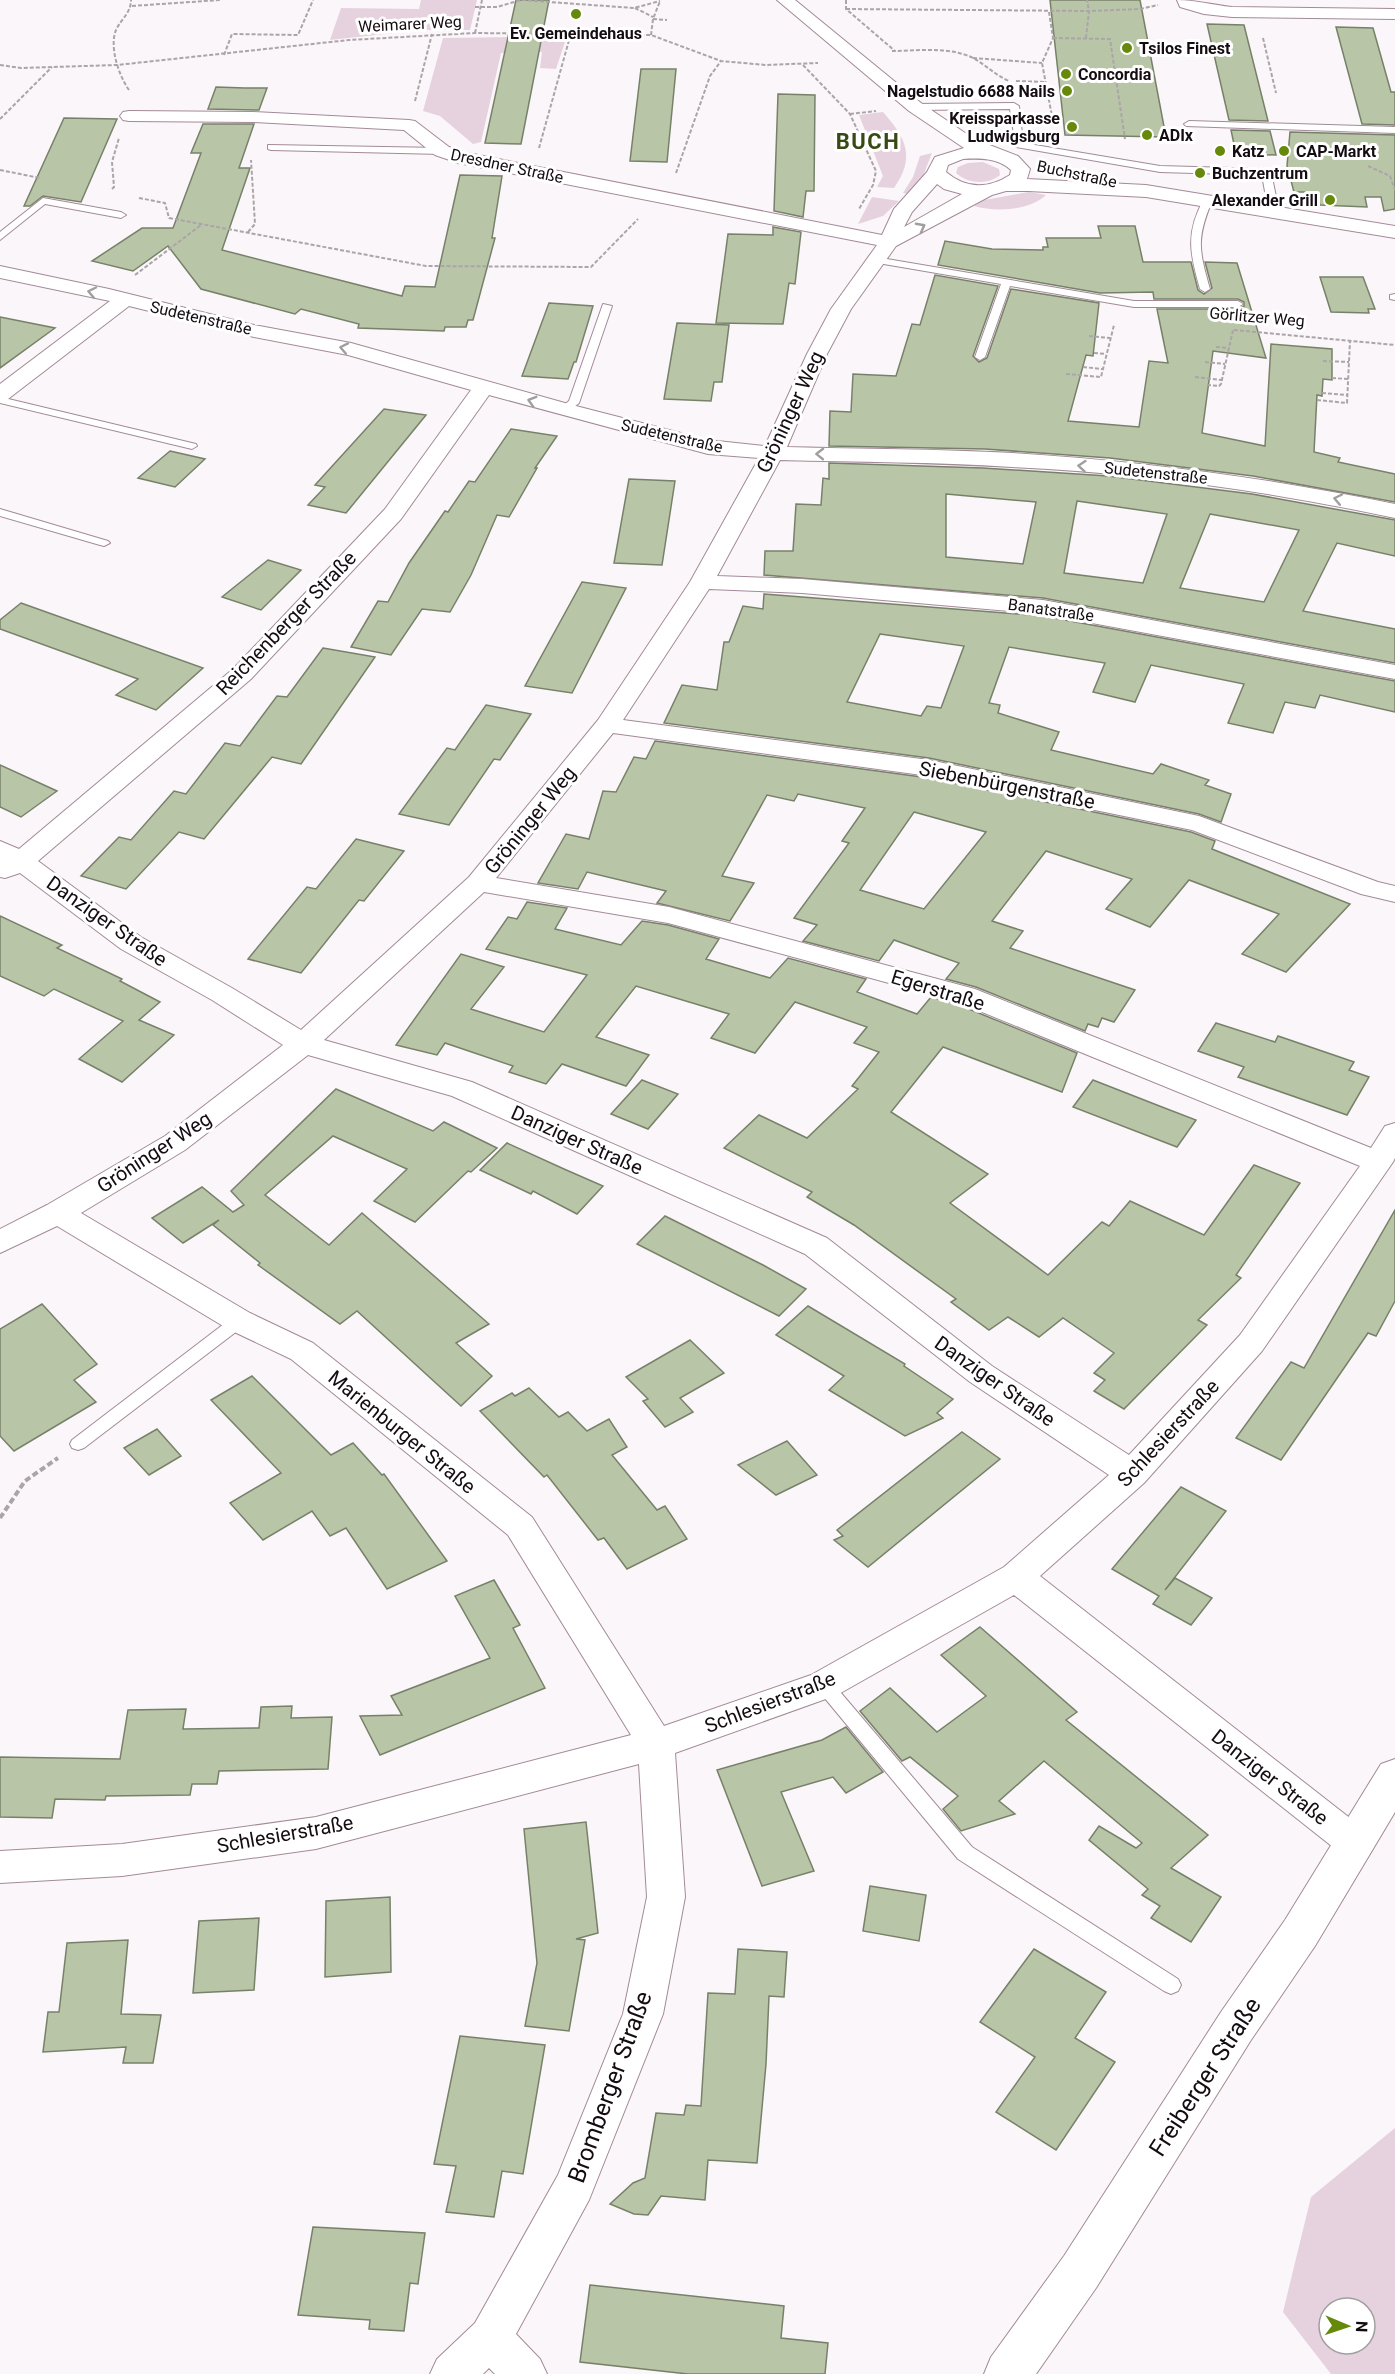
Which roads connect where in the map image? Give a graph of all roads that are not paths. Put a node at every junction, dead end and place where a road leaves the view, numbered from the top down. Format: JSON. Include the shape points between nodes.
{"nodes":[{"id":1,"x":785,"y":0,"type":"edge"},
{"id":2,"x":1185,"y":1,"type":"edge"},
{"id":3,"x":1395,"y":14,"type":"edge"},
{"id":4,"x":915,"y":107,"type":"junction"},
{"id":5,"x":125,"y":122,"type":"road end"},
{"id":6,"x":1188,"y":124,"type":"dead end"},
{"id":7,"x":1395,"y":130,"type":"edge"},
{"id":8,"x":271,"y":147,"type":"dead end"},
{"id":9,"x":442,"y":151,"type":"junction"},
{"id":10,"x":936,"y":156,"type":"junction"},
{"id":11,"x":1003,"y":157,"type":"junction"},
{"id":12,"x":1010,"y":186,"type":"junction"},
{"id":13,"x":985,"y":190,"type":"junction"},
{"id":14,"x":1146,"y":191,"type":"junction"},
{"id":15,"x":1207,"y":201,"type":"junction"},
{"id":16,"x":1265,"y":210,"type":"junction"},
{"id":17,"x":122,"y":215,"type":"dead end"},
{"id":18,"x":1395,"y":232,"type":"edge"},
{"id":19,"x":0,"y":237,"type":"edge"},
{"id":20,"x":889,"y":242,"type":"junction"},
{"id":21,"x":875,"y":260,"type":"junction"},
{"id":22,"x":0,"y":273,"type":"edge"},
{"id":23,"x":1006,"y":282,"type":"junction"},
{"id":24,"x":1205,"y":289,"type":"dead end"},
{"id":25,"x":116,"y":297,"type":"junction"},
{"id":26,"x":1239,"y":304,"type":"dead end"},
{"id":27,"x":607,"y":306,"type":"dead end"},
{"id":28,"x":980,"y":357,"type":"dead end"},
{"id":29,"x":484,"y":387,"type":"junction"},
{"id":30,"x":0,"y":394,"type":"edge"},
{"id":31,"x":0,"y":400,"type":"edge"},
{"id":32,"x":564,"y":410,"type":"junction"},
{"id":33,"x":192,"y":446,"type":"dead end"},
{"id":34,"x":773,"y":453,"type":"junction"},
{"id":35,"x":1395,"y":511,"type":"edge"},
{"id":36,"x":0,"y":512,"type":"edge"},
{"id":37,"x":104,"y":543,"type":"dead end"},
{"id":38,"x":702,"y":582,"type":"junction"},
{"id":39,"x":1395,"y":672,"type":"edge"},
{"id":40,"x":607,"y":725,"type":"junction"},
{"id":41,"x":7,"y":861,"type":"edge"},
{"id":42,"x":478,"y":883,"type":"junction"},
{"id":43,"x":1395,"y":894,"type":"edge"},
{"id":44,"x":303,"y":1044,"type":"junction"},
{"id":45,"x":1395,"y":1133,"type":"edge"},
{"id":46,"x":1378,"y":1162,"type":"junction"},
{"id":47,"x":58,"y":1213,"type":"junction"},
{"id":48,"x":0,"y":1242,"type":"edge"},
{"id":49,"x":239,"y":1321,"type":"junction"},
{"id":50,"x":78,"y":1444,"type":"road end"},
{"id":51,"x":1132,"y":1474,"type":"junction"},
{"id":52,"x":1016,"y":1577,"type":"junction"},
{"id":53,"x":824,"y":1685,"type":"junction"},
{"id":54,"x":656,"y":1744,"type":"junction"},
{"id":55,"x":1395,"y":1776,"type":"edge"},
{"id":56,"x":1356,"y":1844,"type":"junction"},
{"id":57,"x":0,"y":1867,"type":"edge"},
{"id":58,"x":1171,"y":1985,"type":"dead end"},
{"id":59,"x":490,"y":2338,"type":"junction"},
{"id":60,"x":452,"y":2374,"type":"edge"},
{"id":61,"x":525,"y":2374,"type":"edge"},
{"id":62,"x":1008,"y":2374,"type":"edge"}],
"edges":[{"from":1,"to":4,"type":"street"},
{"from":2,"to":3,"type":"street","via":[[1204,9],[1257,13]]},
{"from":4,"to":10,"type":"street"},
{"from":4,"to":11,"type":"street","via":[[967,143]]},
{"from":4,"to":16,"type":"lane","via":[[1014,106],[1019,145],[1160,169],[1266,172],[1271,197]]},
{"from":5,"to":9,"type":"street","name":"Dresdner Straße","via":[[253,117],[409,125]]},
{"from":6,"to":7,"type":"lane"},
{"from":8,"to":9,"type":"lane"},
{"from":9,"to":20,"type":"street","name":"Dresdner Straße"},
{"from":10,"to":11,"type":"street"},
{"from":10,"to":13,"type":"street","name":"Gröninger Weg","via":[[947,183]]},
{"from":10,"to":20,"type":"street","name":"Gröninger Weg","via":[[897,220]]},
{"from":11,"to":12,"type":"street","via":[[1021,169],[1022,175]]},
{"from":11,"to":14,"type":"street","name":"Buchstraße"},
{"from":12,"to":13,"type":"street","name":"Gröninger Weg"},
{"from":12,"to":14,"type":"street","name":"Buchstraße"},
{"from":20,"to":13,"type":"street","name":"Gröninger Weg","one_way":true},
{"from":14,"to":15,"type":"street","name":"Buchstraße"},
{"from":15,"to":16,"type":"street","name":"Buchstraße"},
{"from":15,"to":24,"type":"lane","via":[[1194,233],[1194,249]]},
{"from":16,"to":18,"type":"street","name":"Buchstraße"},
{"from":17,"to":19,"type":"lane","via":[[43,201]]},
{"from":20,"to":21,"type":"street","name":"Gröninger Weg"},
{"from":21,"to":23,"type":"lane","name":"Görlitzer Weg"},
{"from":21,"to":34,"type":"street","name":"Gröninger Weg","via":[[841,309],[817,354]]},
{"from":25,"to":22,"type":"street","name":"Sudetenstraße","one_way":true},
{"from":23,"to":26,"type":"lane","name":"Görlitzer Weg","via":[[1125,303]]},
{"from":23,"to":28,"type":"lane"},
{"from":29,"to":25,"type":"street","name":"Sudetenstraße","one_way":true,"via":[[351,349],[254,331]]},
{"from":25,"to":30,"type":"street"},
{"from":27,"to":32,"type":"lane","via":[[574,404]]},
{"from":32,"to":29,"type":"street","name":"Sudetenstraße","one_way":true},
{"from":29,"to":41,"type":"street","name":"Reichenberger Straße","via":[[393,513],[242,674]]},
{"from":31,"to":33,"type":"lane"},
{"from":32,"to":34,"type":"street","name":"Sudetenstraße","via":[[708,447]]},
{"from":35,"to":34,"type":"street","name":"Sudetenstraße","one_way":true,"via":[[1314,494],[1172,474],[1013,460]]},
{"from":34,"to":38,"type":"street","name":"Gröninger Weg"},
{"from":36,"to":37,"type":"lane"},
{"from":38,"to":39,"type":"street","name":"Banatstraße","via":[[802,586],[1043,607]]},
{"from":38,"to":40,"type":"street","name":"Gröninger Weg"},
{"from":40,"to":42,"type":"street","name":"Gröninger Weg"},
{"from":40,"to":43,"type":"street","name":"Siebenbürgenstraße","via":[[929,768],[1199,824]]},
{"from":41,"to":44,"type":"street","name":"Danziger Straße","via":[[131,943]]},
{"from":42,"to":44,"type":"street","name":"Gröninger Weg"},
{"from":42,"to":46,"type":"street","name":"Egerstraße","via":[[669,915],[965,995]]},
{"from":44,"to":47,"type":"street","name":"Gröninger Weg","via":[[175,1143]]},
{"from":44,"to":51,"type":"street","name":"Danziger Straße","via":[[462,1089],[816,1246],[981,1374]]},
{"from":45,"to":46,"type":"street","name":"Schlesierstraße"},
{"from":46,"to":51,"type":"street","name":"Schlesierstraße","via":[[1251,1343]]},
{"from":47,"to":48,"type":"street","name":"Gröninger Weg"},
{"from":47,"to":49,"type":"street","name":"Marienburger Straße"},
{"from":49,"to":50,"type":"lane"},
{"from":49,"to":54,"type":"street","name":"Marienburger Straße","via":[[302,1351],[520,1526]]},
{"from":51,"to":52,"type":"street","name":"Schlesierstraße"},
{"from":52,"to":53,"type":"street","name":"Schlesierstraße"},
{"from":52,"to":56,"type":"street","name":"Danziger Straße"},
{"from":53,"to":54,"type":"street","name":"Schlesierstraße"},
{"from":53,"to":58,"type":"lane","via":[[965,1853]]},
{"from":54,"to":57,"type":"street","name":"Schlesierstraße","via":[[316,1833],[122,1860]]},
{"from":54,"to":59,"type":"street","name":"Bromberger Straße","via":[[666,1897],[643,2014],[574,2186]]},
{"from":55,"to":56,"type":"main road","name":"Freiberger Straße"},
{"from":56,"to":62,"type":"main road","name":"Freiberger Straße","via":[[1080,2272]]},
{"from":59,"to":60,"type":"street","name":"Bromberger Straße"},
{"from":59,"to":61,"type":"street"}]}
